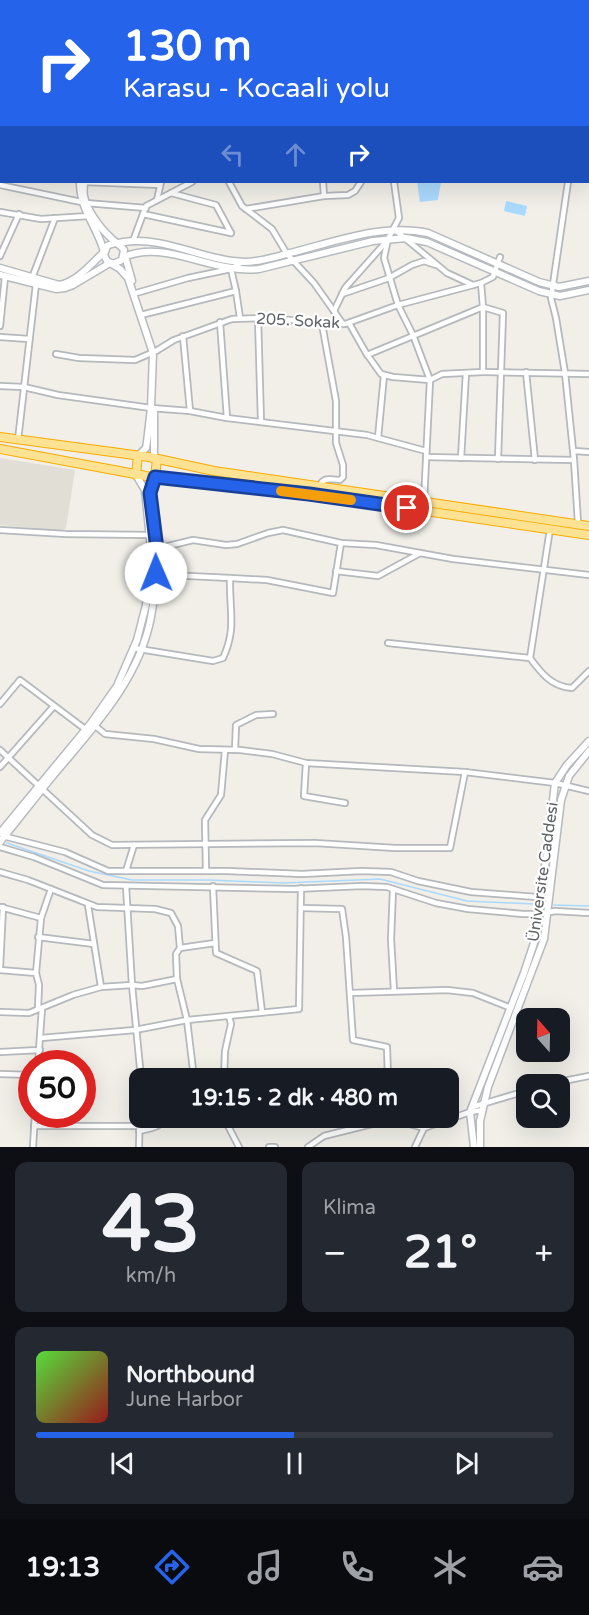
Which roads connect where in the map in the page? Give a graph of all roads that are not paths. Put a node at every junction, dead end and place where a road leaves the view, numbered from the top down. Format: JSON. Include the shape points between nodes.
{"nodes":[{"id":1,"x":80,"y":183,"type":"edge"},
{"id":2,"x":84,"y":183,"type":"edge"},
{"id":3,"x":161,"y":183,"type":"edge"},
{"id":4,"x":190,"y":183,"type":"edge"},
{"id":5,"x":230,"y":183,"type":"edge"},
{"id":6,"x":322,"y":183,"type":"edge"},
{"id":7,"x":360,"y":183,"type":"edge"},
{"id":8,"x":394,"y":183,"type":"edge"},
{"id":9,"x":568,"y":183,"type":"edge"},
{"id":10,"x":0,"y":185,"type":"edge"},
{"id":11,"x":171,"y":193,"type":"junction"},
{"id":12,"x":324,"y":196,"type":"junction"},
{"id":13,"x":157,"y":200,"type":"junction"},
{"id":14,"x":84,"y":202,"type":"junction"},
{"id":15,"x":146,"y":208,"type":"junction"},
{"id":16,"x":246,"y":209,"type":"junction"},
{"id":17,"x":0,"y":212,"type":"edge"},
{"id":18,"x":19,"y":214,"type":"junction"},
{"id":19,"x":143,"y":214,"type":"junction"},
{"id":20,"x":89,"y":216,"type":"junction"},
{"id":21,"x":55,"y":218,"type":"junction"},
{"id":22,"x":394,"y":229,"type":"junction"},
{"id":23,"x":406,"y":238,"type":"junction"},
{"id":24,"x":388,"y":239,"type":"junction"},
{"id":25,"x":133,"y":241,"type":"junction"},
{"id":26,"x":116,"y":243,"type":"junction"},
{"id":27,"x":104,"y":252,"type":"junction"},
{"id":28,"x":287,"y":254,"type":"junction"},
{"id":29,"x":0,"y":256,"type":"edge"},
{"id":30,"x":124,"y":256,"type":"junction"},
{"id":31,"x":498,"y":260,"type":"junction"},
{"id":32,"x":293,"y":261,"type":"junction"},
{"id":33,"x":242,"y":262,"type":"junction"},
{"id":34,"x":110,"y":263,"type":"junction"},
{"id":35,"x":436,"y":265,"type":"junction"},
{"id":36,"x":0,"y":268,"type":"edge"},
{"id":37,"x":231,"y":269,"type":"junction"},
{"id":38,"x":494,"y":273,"type":"junction"},
{"id":39,"x":2,"y":276,"type":"edge"},
{"id":40,"x":389,"y":278,"type":"junction"},
{"id":41,"x":589,"y":281,"type":"edge"},
{"id":42,"x":32,"y":282,"type":"junction"},
{"id":43,"x":481,"y":283,"type":"junction"},
{"id":44,"x":473,"y":285,"type":"junction"},
{"id":45,"x":552,"y":285,"type":"junction"},
{"id":46,"x":589,"y":290,"type":"edge"},
{"id":47,"x":236,"y":291,"type":"junction"},
{"id":48,"x":135,"y":294,"type":"junction"},
{"id":49,"x":342,"y":294,"type":"junction"},
{"id":50,"x":551,"y":294,"type":"junction"},
{"id":51,"x":398,"y":305,"type":"junction"},
{"id":52,"x":483,"y":307,"type":"junction"},
{"id":53,"x":334,"y":311,"type":"junction"},
{"id":54,"x":142,"y":315,"type":"junction"},
{"id":55,"x":240,"y":318,"type":"junction"},
{"id":56,"x":258,"y":318,"type":"junction"},
{"id":57,"x":219,"y":322,"type":"junction"},
{"id":58,"x":349,"y":323,"type":"junction"},
{"id":59,"x":322,"y":324,"type":"junction"},
{"id":60,"x":343,"y":324,"type":"junction"},
{"id":61,"x":0,"y":326,"type":"edge"},
{"id":62,"x":413,"y":335,"type":"junction"},
{"id":63,"x":183,"y":336,"type":"junction"},
{"id":64,"x":0,"y":337,"type":"edge"},
{"id":65,"x":29,"y":339,"type":"junction"},
{"id":66,"x":154,"y":352,"type":"junction"},
{"id":67,"x":56,"y":354,"type":"dead end"},
{"id":68,"x":367,"y":355,"type":"junction"},
{"id":69,"x":483,"y":372,"type":"junction"},
{"id":70,"x":502,"y":372,"type":"junction"},
{"id":71,"x":526,"y":372,"type":"junction"},
{"id":72,"x":466,"y":373,"type":"junction"},
{"id":73,"x":565,"y":373,"type":"junction"},
{"id":74,"x":589,"y":374,"type":"edge"},
{"id":75,"x":384,"y":375,"type":"junction"},
{"id":76,"x":430,"y":380,"type":"junction"},
{"id":77,"x":0,"y":386,"type":"edge"},
{"id":78,"x":24,"y":387,"type":"junction"},
{"id":79,"x":153,"y":408,"type":"junction"},
{"id":80,"x":190,"y":411,"type":"junction"},
{"id":81,"x":226,"y":418,"type":"junction"},
{"id":82,"x":261,"y":422,"type":"junction"},
{"id":83,"x":336,"y":430,"type":"junction"},
{"id":84,"x":0,"y":437,"type":"edge"},
{"id":85,"x":378,"y":438,"type":"junction"},
{"id":86,"x":18,"y":440,"type":"junction"},
{"id":87,"x":0,"y":449,"type":"edge"},
{"id":88,"x":574,"y":451,"type":"junction"},
{"id":89,"x":589,"y":452,"type":"edge"},
{"id":90,"x":426,"y":454,"type":"junction"},
{"id":91,"x":138,"y":456,"type":"junction"},
{"id":92,"x":153,"y":458,"type":"junction"},
{"id":93,"x":461,"y":458,"type":"junction"},
{"id":94,"x":498,"y":459,"type":"junction"},
{"id":95,"x":535,"y":459,"type":"junction"},
{"id":96,"x":574,"y":460,"type":"junction"},
{"id":97,"x":136,"y":474,"type":"junction"},
{"id":98,"x":155,"y":477,"type":"junction"},
{"id":99,"x":319,"y":486,"type":"junction"},
{"id":100,"x":424,"y":501,"type":"junction"},
{"id":101,"x":578,"y":523,"type":"junction"},
{"id":102,"x":589,"y":526,"type":"edge"},
{"id":103,"x":550,"y":528,"type":"junction"},
{"id":104,"x":0,"y":530,"type":"edge"},
{"id":105,"x":150,"y":535,"type":"junction"},
{"id":106,"x":589,"y":535,"type":"edge"},
{"id":107,"x":341,"y":543,"type":"junction"},
{"id":108,"x":154,"y":549,"type":"junction"},
{"id":109,"x":420,"y":553,"type":"junction"},
{"id":110,"x":544,"y":569,"type":"junction"},
{"id":111,"x":336,"y":571,"type":"junction"},
{"id":112,"x":153,"y":574,"type":"junction"},
{"id":113,"x":589,"y":575,"type":"edge"},
{"id":114,"x":230,"y":579,"type":"junction"},
{"id":115,"x":388,"y":643,"type":"dead end"},
{"id":116,"x":133,"y":648,"type":"junction"},
{"id":117,"x":141,"y":649,"type":"junction"},
{"id":118,"x":530,"y":658,"type":"junction"},
{"id":119,"x":589,"y":671,"type":"edge"},
{"id":120,"x":0,"y":704,"type":"edge"},
{"id":121,"x":54,"y":705,"type":"junction"},
{"id":122,"x":273,"y":714,"type":"dead end"},
{"id":123,"x":93,"y":724,"type":"junction"},
{"id":124,"x":85,"y":729,"type":"junction"},
{"id":125,"x":589,"y":741,"type":"edge"},
{"id":126,"x":0,"y":750,"type":"edge"},
{"id":127,"x":225,"y":750,"type":"junction"},
{"id":128,"x":235,"y":750,"type":"junction"},
{"id":129,"x":589,"y":751,"type":"edge"},
{"id":130,"x":8,"y":758,"type":"junction"},
{"id":131,"x":306,"y":763,"type":"junction"},
{"id":132,"x":0,"y":767,"type":"edge"},
{"id":133,"x":465,"y":772,"type":"junction"},
{"id":134,"x":555,"y":783,"type":"junction"},
{"id":135,"x":566,"y":786,"type":"junction"},
{"id":136,"x":40,"y":788,"type":"junction"},
{"id":137,"x":589,"y":791,"type":"edge"},
{"id":138,"x":345,"y":803,"type":"dead end"},
{"id":139,"x":2,"y":835,"type":"edge"},
{"id":140,"x":205,"y":843,"type":"junction"},
{"id":141,"x":0,"y":844,"type":"edge"},
{"id":142,"x":134,"y":845,"type":"junction"},
{"id":143,"x":126,"y":871,"type":"junction"},
{"id":144,"x":207,"y":871,"type":"junction"},
{"id":145,"x":0,"y":872,"type":"edge"},
{"id":146,"x":126,"y":886,"type":"junction"},
{"id":147,"x":213,"y":886,"type":"junction"},
{"id":148,"x":301,"y":888,"type":"junction"},
{"id":149,"x":51,"y":889,"type":"junction"},
{"id":150,"x":393,"y":889,"type":"junction"},
{"id":151,"x":541,"y":898,"type":"junction"},
{"id":152,"x":549,"y":898,"type":"junction"},
{"id":153,"x":88,"y":905,"type":"junction"},
{"id":154,"x":2,"y":907,"type":"edge"},
{"id":155,"x":301,"y":908,"type":"junction"},
{"id":156,"x":126,"y":909,"type":"junction"},
{"id":157,"x":547,"y":913,"type":"junction"},
{"id":158,"x":589,"y":913,"type":"edge"},
{"id":159,"x":540,"y":914,"type":"junction"},
{"id":160,"x":41,"y":918,"type":"junction"},
{"id":161,"x":38,"y":937,"type":"junction"},
{"id":162,"x":215,"y":943,"type":"junction"},
{"id":163,"x":94,"y":944,"type":"junction"},
{"id":164,"x":180,"y":948,"type":"junction"},
{"id":165,"x":0,"y":968,"type":"edge"},
{"id":166,"x":36,"y":973,"type":"junction"},
{"id":167,"x":177,"y":979,"type":"junction"},
{"id":168,"x":132,"y":985,"type":"junction"},
{"id":169,"x":101,"y":987,"type":"junction"},
{"id":170,"x":394,"y":991,"type":"junction"},
{"id":171,"x":350,"y":993,"type":"junction"},
{"id":172,"x":510,"y":1008,"type":"junction"},
{"id":173,"x":40,"y":1009,"type":"junction"},
{"id":174,"x":0,"y":1012,"type":"edge"},
{"id":175,"x":262,"y":1012,"type":"junction"},
{"id":176,"x":229,"y":1016,"type":"junction"},
{"id":177,"x":187,"y":1020,"type":"junction"},
{"id":178,"x":135,"y":1030,"type":"junction"},
{"id":179,"x":41,"y":1038,"type":"junction"},
{"id":180,"x":40,"y":1050,"type":"edge"},
{"id":181,"x":18,"y":1051,"type":"edge"},
{"id":182,"x":0,"y":1052,"type":"edge"},
{"id":183,"x":140,"y":1068,"type":"edge"},
{"id":184,"x":193,"y":1068,"type":"edge"},
{"id":185,"x":224,"y":1068,"type":"edge"},
{"id":186,"x":388,"y":1068,"type":"edge"},
{"id":187,"x":0,"y":1074,"type":"edge"},
{"id":188,"x":18,"y":1075,"type":"edge"},
{"id":189,"x":589,"y":1076,"type":"edge"},
{"id":190,"x":570,"y":1080,"type":"edge"},
{"id":191,"x":516,"y":1095,"type":"edge"},
{"id":192,"x":484,"y":1107,"type":"junction"},
{"id":193,"x":471,"y":1109,"type":"junction"},
{"id":194,"x":459,"y":1114,"type":"edge"},
{"id":195,"x":96,"y":1127,"type":"edge"},
{"id":196,"x":34,"y":1128,"type":"edge"},
{"id":197,"x":129,"y":1128,"type":"edge"},
{"id":198,"x":139,"y":1128,"type":"edge"},
{"id":199,"x":229,"y":1128,"type":"edge"},
{"id":200,"x":356,"y":1128,"type":"edge"},
{"id":201,"x":424,"y":1128,"type":"edge"},
{"id":202,"x":33,"y":1147,"type":"edge"},
{"id":203,"x":140,"y":1147,"type":"edge"},
{"id":204,"x":239,"y":1147,"type":"edge"},
{"id":205,"x":268,"y":1147,"type":"edge"},
{"id":206,"x":275,"y":1147,"type":"edge"},
{"id":207,"x":308,"y":1147,"type":"edge"},
{"id":208,"x":415,"y":1147,"type":"edge"},
{"id":209,"x":474,"y":1147,"type":"edge"},
{"id":210,"x":480,"y":1147,"type":"edge"}],
"edges":[{"from":1,"to":14,"type":"main road"},
{"from":2,"to":14,"type":"main road"},
{"from":3,"to":13,"type":"street"},
{"from":4,"to":11,"type":"street"},
{"from":5,"to":16,"type":"street"},
{"from":6,"to":12,"type":"street"},
{"from":7,"to":12,"type":"street","via":[[348,195]]},
{"from":8,"to":22,"type":"street","via":[[399,218]]},
{"from":9,"to":45,"type":"street"},
{"from":10,"to":14,"type":"street"},
{"from":11,"to":13,"type":"street"},
{"from":11,"to":19,"type":"street","via":[[216,205],[231,233]]},
{"from":12,"to":16,"type":"street"},
{"from":13,"to":15,"type":"street"},
{"from":14,"to":15,"type":"street"},
{"from":14,"to":20,"type":"main road"},
{"from":14,"to":26,"type":"main road"},
{"from":15,"to":19,"type":"street"},
{"from":16,"to":28,"type":"street","via":[[272,229]]},
{"from":17,"to":18,"type":"street"},
{"from":18,"to":21,"type":"street"},
{"from":18,"to":29,"type":"street"},
{"from":19,"to":25,"type":"street"},
{"from":20,"to":21,"type":"street"},
{"from":20,"to":27,"type":"main road"},
{"from":21,"to":42,"type":"street"},
{"from":22,"to":23,"type":"street"},
{"from":22,"to":24,"type":"street"},
{"from":22,"to":28,"type":"main road"},
{"from":22,"to":31,"type":"main road","via":[[428,233]]},
{"from":23,"to":24,"type":"main road"},
{"from":23,"to":35,"type":"street"},
{"from":23,"to":38,"type":"main road","via":[[427,242]]},
{"from":24,"to":32,"type":"main road"},
{"from":24,"to":40,"type":"street","via":[[384,258]]},
{"from":24,"to":49,"type":"street"},
{"from":25,"to":26,"type":"main road"},
{"from":25,"to":33,"type":"main road","via":[[148,240]]},
{"from":26,"to":27,"type":"main road"},
{"from":26,"to":30,"type":"main road","via":[[122,247]]},
{"from":27,"to":34,"type":"main road"},
{"from":27,"to":42,"type":"main road","via":[[69,282]]},
{"from":28,"to":32,"type":"street"},
{"from":28,"to":33,"type":"main road"},
{"from":30,"to":34,"type":"main road","via":[[120,262]]},
{"from":30,"to":37,"type":"main road","via":[[145,250],[165,252]]},
{"from":30,"to":48,"type":"main road"},
{"from":31,"to":38,"type":"street"},
{"from":31,"to":45,"type":"main road"},
{"from":32,"to":37,"type":"main road","via":[[259,269]]},
{"from":32,"to":53,"type":"street"},
{"from":33,"to":37,"type":"street"},
{"from":34,"to":42,"type":"main road","via":[[74,285],[56,289]]},
{"from":34,"to":48,"type":"main road","via":[[124,273]]},
{"from":35,"to":40,"type":"street","via":[[424,261]]},
{"from":35,"to":44,"type":"street"},
{"from":36,"to":42,"type":"main road"},
{"from":37,"to":47,"type":"street"},
{"from":37,"to":48,"type":"street"},
{"from":38,"to":43,"type":"street","name":"205. Sokak"},
{"from":38,"to":50,"type":"main road"},
{"from":39,"to":42,"type":"main road"},
{"from":39,"to":61,"type":"street"},
{"from":40,"to":49,"type":"street"},
{"from":40,"to":51,"type":"street"},
{"from":41,"to":45,"type":"main road"},
{"from":42,"to":65,"type":"street"},
{"from":43,"to":44,"type":"street","name":"205. Sokak"},
{"from":43,"to":52,"type":"street"},
{"from":44,"to":51,"type":"street","name":"205. Sokak"},
{"from":45,"to":50,"type":"street"},
{"from":46,"to":50,"type":"main road"},
{"from":47,"to":54,"type":"street"},
{"from":47,"to":55,"type":"street"},
{"from":48,"to":54,"type":"main road"},
{"from":49,"to":53,"type":"street"},
{"from":50,"to":73,"type":"street"},
{"from":51,"to":58,"type":"street","name":"205. Sokak"},
{"from":51,"to":62,"type":"street"},
{"from":52,"to":62,"type":"street"},
{"from":52,"to":69,"type":"street"},
{"from":52,"to":70,"type":"street","via":[[503,313]]},
{"from":53,"to":60,"type":"street"},
{"from":54,"to":66,"type":"main road"},
{"from":55,"to":56,"type":"street","name":"205. Sokak"},
{"from":55,"to":57,"type":"street","name":"205. Sokak"},
{"from":56,"to":59,"type":"street","name":"205. Sokak"},
{"from":56,"to":82,"type":"street"},
{"from":57,"to":63,"type":"street","name":"205. Sokak"},
{"from":57,"to":81,"type":"street"},
{"from":58,"to":60,"type":"street","name":"205. Sokak"},
{"from":58,"to":68,"type":"street"},
{"from":59,"to":60,"type":"street","name":"205. Sokak"},
{"from":59,"to":83,"type":"street","via":[[336,401]]},
{"from":62,"to":68,"type":"street"},
{"from":62,"to":76,"type":"street"},
{"from":63,"to":66,"type":"street","name":"205. Sokak"},
{"from":63,"to":80,"type":"street"},
{"from":64,"to":65,"type":"street"},
{"from":65,"to":78,"type":"street"},
{"from":66,"to":67,"type":"street","name":"205. Sokak","via":[[135,360],[114,361]]},
{"from":66,"to":79,"type":"main road"},
{"from":68,"to":75,"type":"street"},
{"from":69,"to":70,"type":"street"},
{"from":69,"to":72,"type":"street"},
{"from":70,"to":71,"type":"street"},
{"from":70,"to":94,"type":"street"},
{"from":71,"to":73,"type":"street"},
{"from":71,"to":95,"type":"street"},
{"from":72,"to":76,"type":"street","via":[[442,374]]},
{"from":72,"to":93,"type":"street"},
{"from":73,"to":74,"type":"street"},
{"from":73,"to":88,"type":"street"},
{"from":75,"to":76,"type":"street"},
{"from":75,"to":85,"type":"street"},
{"from":76,"to":90,"type":"street"},
{"from":77,"to":78,"type":"street"},
{"from":78,"to":79,"type":"street"},
{"from":78,"to":86,"type":"street"},
{"from":79,"to":80,"type":"street"},
{"from":79,"to":91,"type":"main road","via":[[146,448]]},
{"from":79,"to":92,"type":"main road"},
{"from":80,"to":81,"type":"street"},
{"from":81,"to":82,"type":"street"},
{"from":82,"to":83,"type":"street"},
{"from":83,"to":85,"type":"street"},
{"from":83,"to":99,"type":"street","via":[[343,477],[327,479]]},
{"from":84,"to":86,"type":"highway"},
{"from":85,"to":90,"type":"street"},
{"from":86,"to":91,"type":"highway"},
{"from":87,"to":97,"type":"highway"},
{"from":88,"to":89,"type":"street"},
{"from":88,"to":96,"type":"street"},
{"from":90,"to":93,"type":"street"},
{"from":90,"to":100,"type":"street"},
{"from":91,"to":92,"type":"highway"},
{"from":91,"to":97,"type":"highway"},
{"from":92,"to":98,"type":"highway"},
{"from":92,"to":99,"type":"highway"},
{"from":93,"to":94,"type":"street"},
{"from":94,"to":95,"type":"street"},
{"from":95,"to":96,"type":"street"},
{"from":96,"to":101,"type":"street"},
{"from":97,"to":98,"type":"highway"},
{"from":97,"to":105,"type":"main road","via":[[145,490]]},
{"from":98,"to":103,"type":"highway"},
{"from":98,"to":108,"type":"main road","via":[[150,493]]},
{"from":99,"to":100,"type":"highway"},
{"from":100,"to":101,"type":"highway"},
{"from":101,"to":102,"type":"highway"},
{"from":103,"to":106,"type":"highway"},
{"from":103,"to":110,"type":"street"},
{"from":104,"to":105,"type":"street"},
{"from":105,"to":108,"type":"main road"},
{"from":107,"to":108,"type":"street","via":[[283,530],[237,544],[193,540]]},
{"from":107,"to":109,"type":"street"},
{"from":107,"to":111,"type":"street"},
{"from":108,"to":112,"type":"main road"},
{"from":109,"to":110,"type":"street"},
{"from":109,"to":111,"type":"street","via":[[378,576]]},
{"from":110,"to":113,"type":"street"},
{"from":110,"to":118,"type":"street"},
{"from":111,"to":114,"type":"street","via":[[333,593],[267,580]]},
{"from":112,"to":114,"type":"street"},
{"from":112,"to":116,"type":"main road"},
{"from":112,"to":117,"type":"main road","via":[[151,618]]},
{"from":114,"to":117,"type":"street","via":[[230,642],[223,658],[213,661]]},
{"from":115,"to":118,"type":"street"},
{"from":116,"to":117,"type":"street"},
{"from":116,"to":123,"type":"main road","via":[[117,686]]},
{"from":117,"to":123,"type":"main road","via":[[120,693]]},
{"from":118,"to":119,"type":"street","via":[[542,674],[560,687],[572,688]]},
{"from":120,"to":121,"type":"street","via":[[20,680]]},
{"from":121,"to":124,"type":"street"},
{"from":121,"to":130,"type":"street"},
{"from":122,"to":128,"type":"street","via":[[256,715],[236,725]]},
{"from":123,"to":124,"type":"main road"},
{"from":123,"to":127,"type":"street","via":[[105,734]]},
{"from":123,"to":136,"type":"main road"},
{"from":124,"to":136,"type":"main road"},
{"from":125,"to":134,"type":"main road","name":"Üniversite Caddesi"},
{"from":126,"to":130,"type":"street"},
{"from":127,"to":128,"type":"street"},
{"from":127,"to":140,"type":"street","via":[[221,795],[205,820]]},
{"from":128,"to":131,"type":"street"},
{"from":129,"to":135,"type":"main road","via":[[572,771]]},
{"from":130,"to":132,"type":"street"},
{"from":130,"to":136,"type":"street"},
{"from":131,"to":133,"type":"street"},
{"from":131,"to":138,"type":"street","via":[[304,796]]},
{"from":133,"to":134,"type":"street"},
{"from":133,"to":140,"type":"street","via":[[450,848]]},
{"from":134,"to":135,"type":"street"},
{"from":134,"to":151,"type":"main road","name":"Üniversite Caddesi"},
{"from":135,"to":137,"type":"street"},
{"from":135,"to":152,"type":"main road"},
{"from":136,"to":139,"type":"main road"},
{"from":136,"to":142,"type":"street","via":[[92,835],[112,845]]},
{"from":139,"to":141,"type":"main road"},
{"from":139,"to":143,"type":"street","via":[[65,852],[108,871]]},
{"from":140,"to":142,"type":"street"},
{"from":140,"to":144,"type":"street"},
{"from":141,"to":146,"type":"street","via":[[103,885]]},
{"from":142,"to":143,"type":"street"},
{"from":143,"to":144,"type":"street"},
{"from":144,"to":151,"type":"street","via":[[391,872],[448,888]]},
{"from":145,"to":149,"type":"street"},
{"from":146,"to":147,"type":"street"},
{"from":146,"to":156,"type":"street"},
{"from":147,"to":148,"type":"street"},
{"from":147,"to":162,"type":"street"},
{"from":148,"to":150,"type":"street"},
{"from":148,"to":155,"type":"street"},
{"from":149,"to":153,"type":"street"},
{"from":149,"to":160,"type":"street"},
{"from":150,"to":159,"type":"street","via":[[468,909]]},
{"from":150,"to":170,"type":"street"},
{"from":151,"to":152,"type":"street"},
{"from":151,"to":159,"type":"main road","name":"Üniversite Caddesi"},
{"from":152,"to":157,"type":"main road"},
{"from":153,"to":156,"type":"street"},
{"from":153,"to":163,"type":"street"},
{"from":154,"to":160,"type":"street"},
{"from":154,"to":165,"type":"street"},
{"from":155,"to":171,"type":"street","via":[[342,909]]},
{"from":155,"to":175,"type":"street","via":[[299,1009]]},
{"from":156,"to":164,"type":"street","via":[[171,913],[178,926]]},
{"from":156,"to":168,"type":"street"},
{"from":157,"to":158,"type":"street"},
{"from":157,"to":159,"type":"street"},
{"from":157,"to":192,"type":"main road","via":[[541,950],[488,1087]]},
{"from":159,"to":172,"type":"main road","name":"Üniversite Caddesi","via":[[533,950]]},
{"from":160,"to":161,"type":"street"},
{"from":161,"to":163,"type":"street"},
{"from":161,"to":166,"type":"street"},
{"from":162,"to":164,"type":"street"},
{"from":162,"to":175,"type":"street","via":[[216,953],[257,971]]},
{"from":163,"to":169,"type":"street"},
{"from":164,"to":167,"type":"street","via":[[176,954]]},
{"from":165,"to":166,"type":"street"},
{"from":166,"to":173,"type":"street"},
{"from":167,"to":168,"type":"street"},
{"from":167,"to":177,"type":"street"},
{"from":168,"to":169,"type":"street"},
{"from":168,"to":178,"type":"street"},
{"from":169,"to":173,"type":"street"},
{"from":170,"to":171,"type":"street"},
{"from":170,"to":172,"type":"street","via":[[473,993]]},
{"from":171,"to":186,"type":"street","via":[[353,1040],[387,1047]]},
{"from":172,"to":193,"type":"main road","name":"Üniversite Caddesi"},
{"from":173,"to":174,"type":"street","via":[[29,1013]]},
{"from":173,"to":179,"type":"street"},
{"from":175,"to":176,"type":"street"},
{"from":176,"to":177,"type":"street"},
{"from":176,"to":185,"type":"street"},
{"from":177,"to":178,"type":"street"},
{"from":177,"to":184,"type":"street"},
{"from":178,"to":179,"type":"street"},
{"from":178,"to":183,"type":"street"},
{"from":179,"to":180,"type":"street"},
{"from":181,"to":182,"type":"street"},
{"from":187,"to":188,"type":"street"},
{"from":189,"to":190,"type":"street"},
{"from":191,"to":192,"type":"street"},
{"from":192,"to":193,"type":"street"},
{"from":192,"to":210,"type":"main road"},
{"from":193,"to":194,"type":"street"},
{"from":193,"to":209,"type":"main road","name":"Üniversite Caddesi"},
{"from":195,"to":197,"type":"street"},
{"from":196,"to":202,"type":"street"},
{"from":198,"to":203,"type":"street"},
{"from":199,"to":204,"type":"street"},
{"from":200,"to":207,"type":"street","via":[[324,1136]]},
{"from":201,"to":208,"type":"street"},
{"from":205,"to":206,"type":"street"}]}
